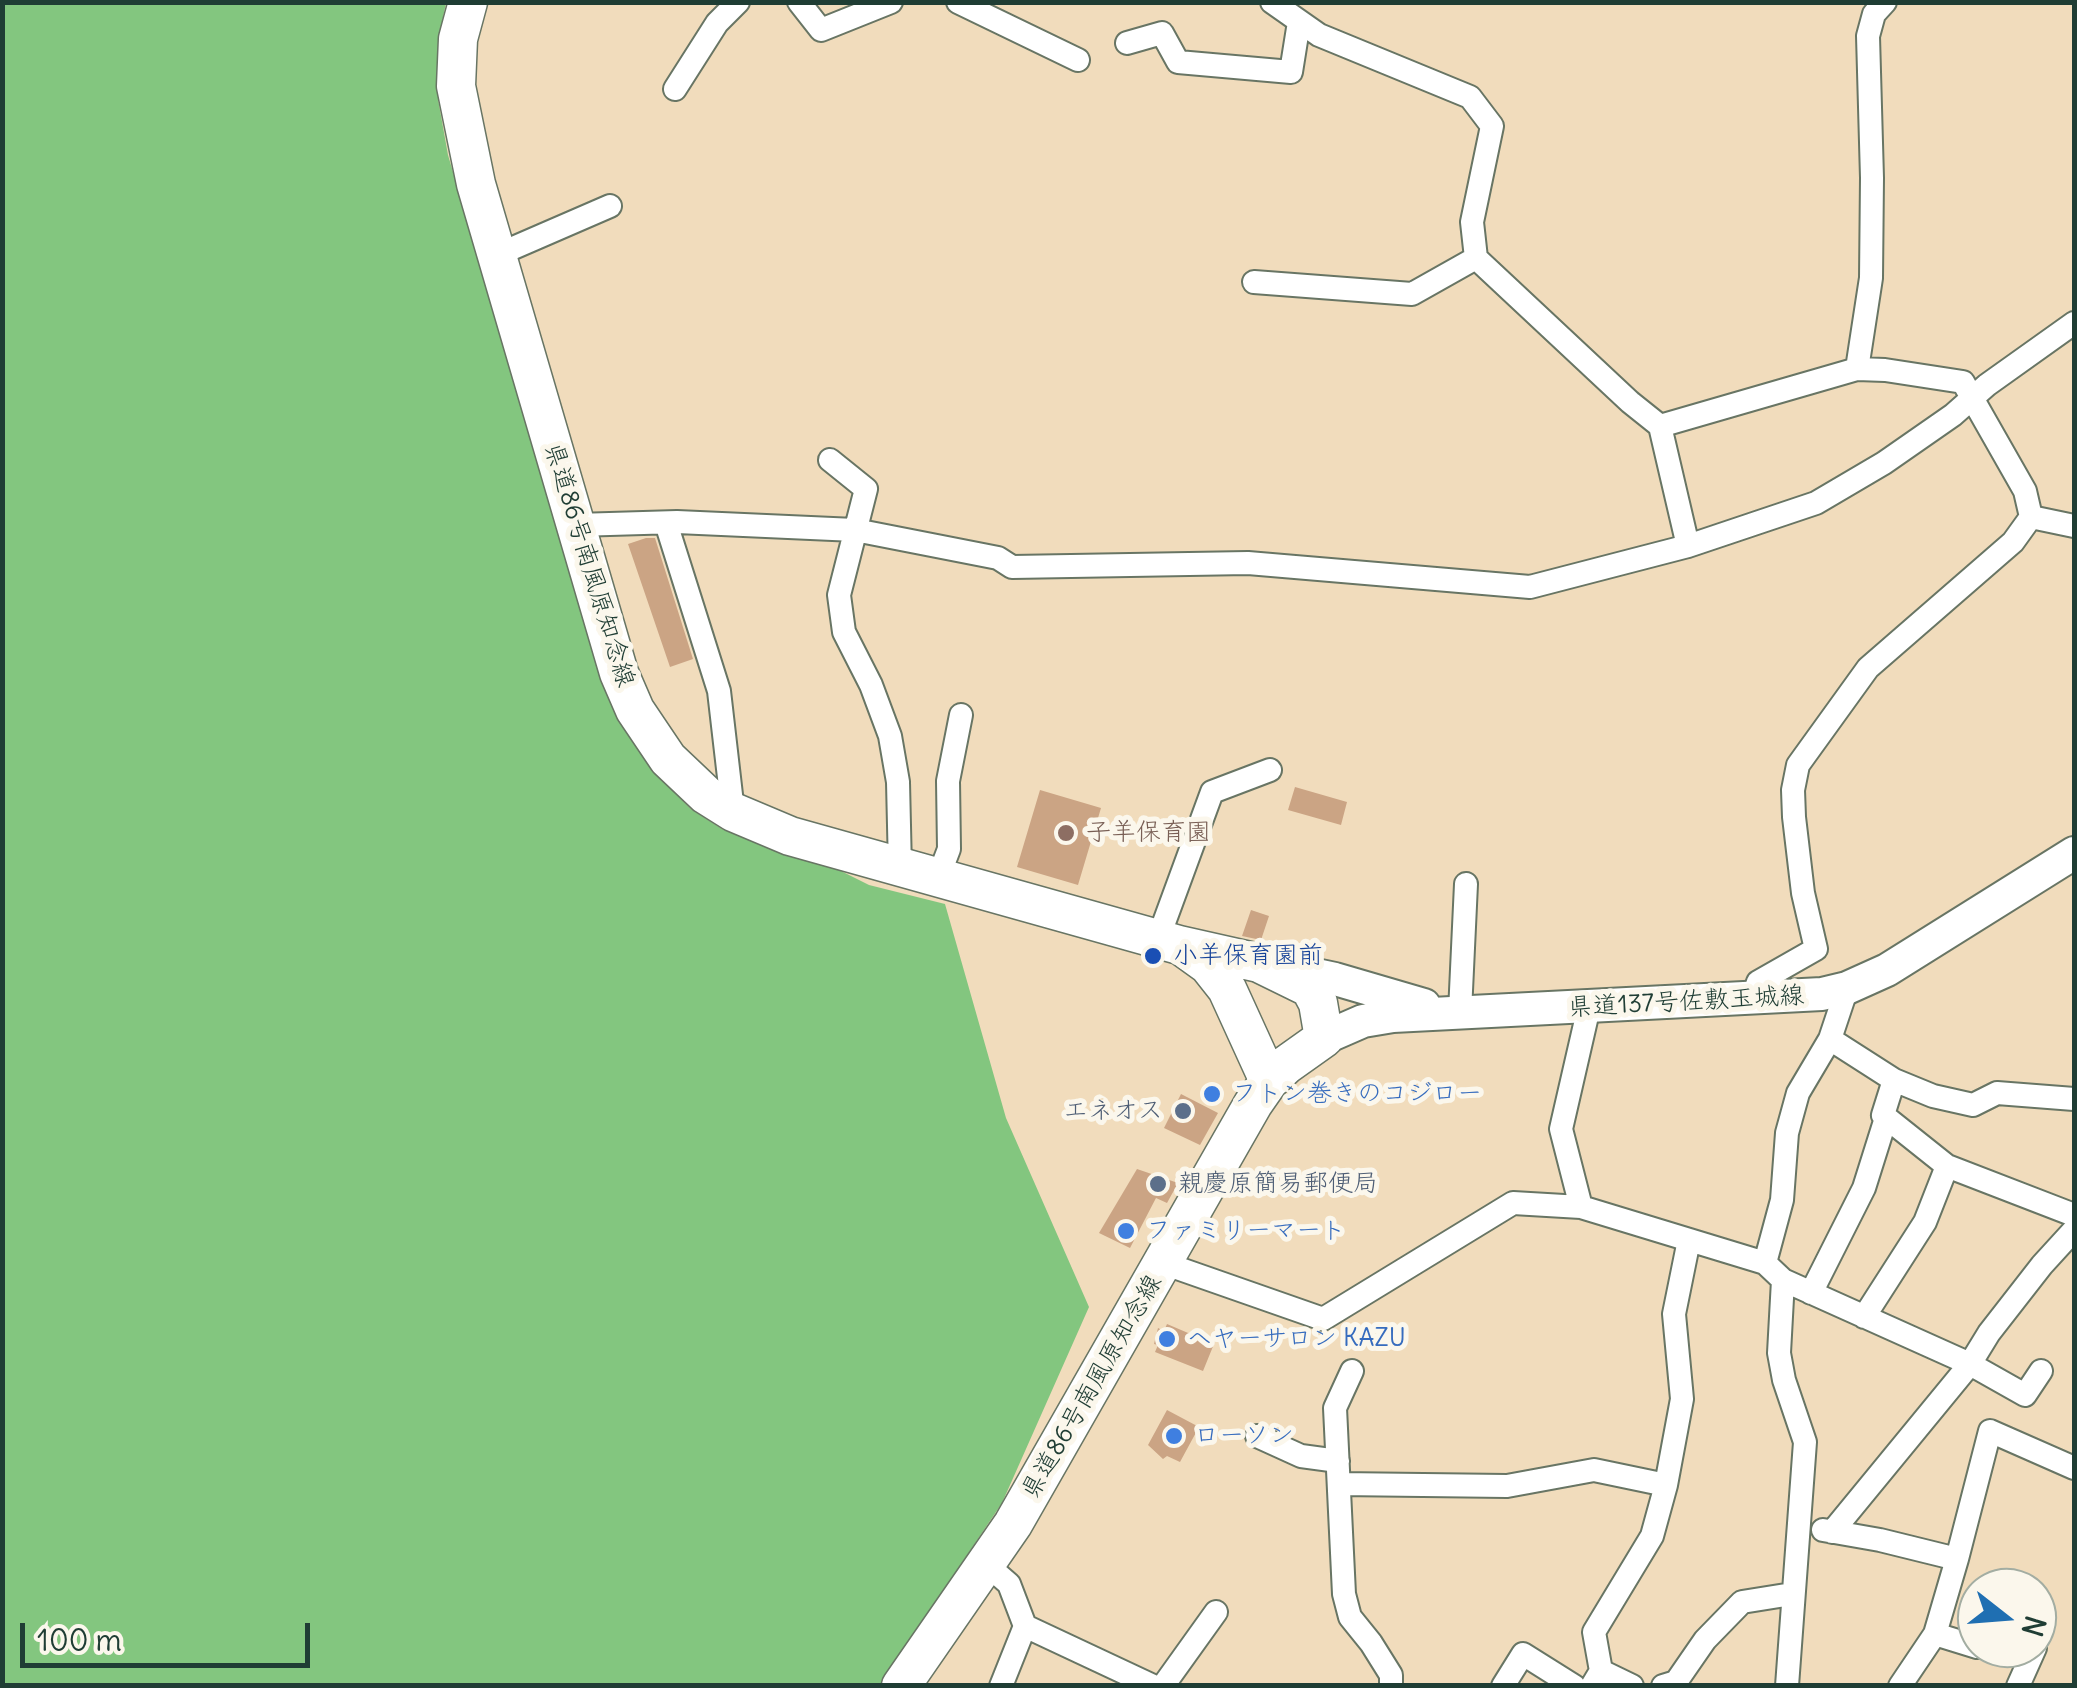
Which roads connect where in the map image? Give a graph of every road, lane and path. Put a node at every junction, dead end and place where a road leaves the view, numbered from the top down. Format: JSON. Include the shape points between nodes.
{"nodes":[{"id":1,"x":468,"y":2,"type":"edge"},
{"id":2,"x":738,"y":2,"type":"edge"},
{"id":3,"x":799,"y":2,"type":"edge"},
{"id":4,"x":891,"y":2,"type":"edge"},
{"id":5,"x":958,"y":2,"type":"edge"},
{"id":6,"x":1272,"y":2,"type":"edge"},
{"id":7,"x":1885,"y":2,"type":"edge"},
{"id":8,"x":1299,"y":22,"type":"junction"},
{"id":9,"x":1127,"y":43,"type":"dead end"},
{"id":10,"x":1078,"y":60,"type":"dead end"},
{"id":11,"x":675,"y":90,"type":"dead end"},
{"id":12,"x":610,"y":206,"type":"dead end"},
{"id":13,"x":496,"y":255,"type":"junction"},
{"id":14,"x":1476,"y":258,"type":"junction"},
{"id":15,"x":1254,"y":282,"type":"dead end"},
{"id":16,"x":2074,"y":323,"type":"edge"},
{"id":17,"x":1857,"y":369,"type":"junction"},
{"id":18,"x":1974,"y":399,"type":"junction"},
{"id":19,"x":1660,"y":426,"type":"junction"},
{"id":20,"x":830,"y":460,"type":"dead end"},
{"id":21,"x":2030,"y":517,"type":"junction"},
{"id":22,"x":666,"y":523,"type":"junction"},
{"id":23,"x":576,"y":525,"type":"junction"},
{"id":24,"x":2074,"y":526,"type":"edge"},
{"id":25,"x":854,"y":530,"type":"junction"},
{"id":26,"x":1688,"y":546,"type":"junction"},
{"id":27,"x":961,"y":715,"type":"dead end"},
{"id":28,"x":1270,"y":770,"type":"dead end"},
{"id":29,"x":732,"y":812,"type":"junction"},
{"id":30,"x":2074,"y":853,"type":"edge"},
{"id":31,"x":900,"y":868,"type":"junction"},
{"id":32,"x":938,"y":878,"type":"junction"},
{"id":33,"x":1466,"y":884,"type":"dead end"},
{"id":34,"x":1169,"y":942,"type":"junction"},
{"id":35,"x":1259,"y":964,"type":"junction"},
{"id":36,"x":1847,"y":988,"type":"junction"},
{"id":37,"x":1752,"y":1000,"type":"junction"},
{"id":38,"x":1589,"y":1007,"type":"junction"},
{"id":39,"x":1450,"y":1013,"type":"junction"},
{"id":40,"x":1324,"y":1038,"type":"junction"},
{"id":41,"x":1830,"y":1039,"type":"junction"},
{"id":42,"x":1894,"y":1080,"type":"junction"},
{"id":43,"x":1269,"y":1081,"type":"junction"},
{"id":44,"x":2074,"y":1099,"type":"edge"},
{"id":45,"x":1886,"y":1118,"type":"junction"},
{"id":46,"x":1948,"y":1166,"type":"junction"},
{"id":47,"x":1581,"y":1206,"type":"junction"},
{"id":48,"x":2074,"y":1215,"type":"edge"},
{"id":49,"x":2074,"y":1230,"type":"edge"},
{"id":50,"x":1688,"y":1240,"type":"junction"},
{"id":51,"x":1163,"y":1263,"type":"junction"},
{"id":52,"x":1765,"y":1263,"type":"junction"},
{"id":53,"x":1783,"y":1280,"type":"junction"},
{"id":54,"x":1812,"y":1293,"type":"junction"},
{"id":55,"x":1864,"y":1316,"type":"junction"},
{"id":56,"x":1970,"y":1364,"type":"junction"},
{"id":57,"x":1352,"y":1370,"type":"dead end"},
{"id":58,"x":2042,"y":1371,"type":"dead end"},
{"id":59,"x":1257,"y":1436,"type":"dead end"},
{"id":60,"x":2074,"y":1468,"type":"edge"},
{"id":61,"x":1338,"y":1473,"type":"junction"},
{"id":62,"x":1666,"y":1485,"type":"junction"},
{"id":63,"x":1800,"y":1526,"type":"junction"},
{"id":64,"x":1832,"y":1532,"type":"junction"},
{"id":65,"x":1957,"y":1560,"type":"junction"},
{"id":66,"x":986,"y":1564,"type":"junction"},
{"id":67,"x":1792,"y":1594,"type":"junction"},
{"id":68,"x":1216,"y":1612,"type":"dead end"},
{"id":69,"x":1025,"y":1626,"type":"junction"},
{"id":70,"x":1935,"y":1634,"type":"junction"},
{"id":71,"x":1957,"y":1641,"type":"edge"},
{"id":72,"x":1120,"y":1679,"type":"edge"},
{"id":73,"x":1597,"y":1679,"type":"edge"},
{"id":74,"x":1672,"y":1684,"type":"edge"},
{"id":75,"x":900,"y":1686,"type":"edge"},
{"id":76,"x":1001,"y":1686,"type":"edge"},
{"id":77,"x":1152,"y":1686,"type":"edge"},
{"id":78,"x":1163,"y":1686,"type":"edge"},
{"id":79,"x":1391,"y":1686,"type":"edge"},
{"id":80,"x":1503,"y":1686,"type":"edge"},
{"id":81,"x":1574,"y":1686,"type":"edge"},
{"id":82,"x":1632,"y":1686,"type":"edge"},
{"id":83,"x":1787,"y":1686,"type":"edge"},
{"id":84,"x":1900,"y":1686,"type":"edge"}],
"edges":[{"from":1,"to":13,"type":"main road","name":"県道86号南風原知念線","via":[[456,86]]},
{"from":2,"to":11,"type":"street"},
{"from":3,"to":4,"type":"street","via":[[821,30]]},
{"from":5,"to":10,"type":"street"},
{"from":6,"to":8,"type":"street"},
{"from":7,"to":17,"type":"street","via":[[1868,36],[1872,278]]},
{"from":8,"to":9,"type":"street","via":[[1291,72],[1178,62],[1162,33]]},
{"from":8,"to":14,"type":"street","via":[[1470,96],[1492,126],[1472,222]]},
{"from":12,"to":13,"type":"street"},
{"from":13,"to":23,"type":"main road","name":"県道86号南風原知念線"},
{"from":14,"to":15,"type":"street","via":[[1412,294]]},
{"from":14,"to":19,"type":"street"},
{"from":16,"to":18,"type":"street"},
{"from":17,"to":18,"type":"street","via":[[1963,382]]},
{"from":17,"to":19,"type":"street"},
{"from":18,"to":21,"type":"street","via":[[2025,491]]},
{"from":18,"to":26,"type":"street","via":[[1816,503]]},
{"from":19,"to":26,"type":"street"},
{"from":20,"to":25,"type":"street","via":[[866,489]]},
{"from":21,"to":24,"type":"street"},
{"from":21,"to":37,"type":"street","via":[[2013,542],[1868,668],[1798,766],[1794,817],[1816,950],[1758,982]]},
{"from":22,"to":23,"type":"street"},
{"from":22,"to":25,"type":"street"},
{"from":22,"to":29,"type":"street","via":[[719,690]]},
{"from":23,"to":29,"type":"main road","name":"県道86号南風原知念線","via":[[635,710],[683,775]]},
{"from":25,"to":26,"type":"street","via":[[1012,566],[1248,563],[1530,587]]},
{"from":25,"to":31,"type":"street","via":[[839,595],[844,632],[890,736]]},
{"from":27,"to":32,"type":"street","via":[[948,781],[948,849]]},
{"from":28,"to":34,"type":"street","via":[[1212,792]]},
{"from":29,"to":31,"type":"main road","name":"県道86号南風原知念線"},
{"from":30,"to":36,"type":"main road","name":"県道137号佐敷玉城線"},
{"from":31,"to":32,"type":"main road","name":"県道86号南風原知念線"},
{"from":32,"to":34,"type":"main road","name":"県道86号南風原知念線"},
{"from":33,"to":39,"type":"street"},
{"from":34,"to":35,"type":"main road","name":"県道86号南風原知念線"},
{"from":34,"to":43,"type":"main road","name":"県道86号南風原知念線","via":[[1208,965],[1227,989]]},
{"from":35,"to":39,"type":"main road"},
{"from":35,"to":40,"type":"main road","name":"県道86号南風原知念線","via":[[1315,994]]},
{"from":36,"to":37,"type":"main road","name":"県道137号佐敷玉城線"},
{"from":36,"to":41,"type":"street"},
{"from":37,"to":38,"type":"main road","name":"県道137号佐敷玉城線"},
{"from":38,"to":39,"type":"main road","name":"県道137号佐敷玉城線"},
{"from":38,"to":47,"type":"street","via":[[1561,1129]]},
{"from":39,"to":40,"type":"main road","name":"県道137号佐敷玉城線","via":[[1363,1021]]},
{"from":40,"to":43,"type":"main road","name":"県道86号南風原知念線"},
{"from":41,"to":42,"type":"street"},
{"from":41,"to":52,"type":"street","via":[[1798,1093],[1786,1133],[1782,1200]]},
{"from":42,"to":44,"type":"street","via":[[1973,1105],[1997,1093]]},
{"from":42,"to":45,"type":"street"},
{"from":43,"to":51,"type":"main road","name":"県道86号南風原知念線"},
{"from":45,"to":46,"type":"street"},
{"from":45,"to":54,"type":"street","via":[[1864,1188]]},
{"from":46,"to":48,"type":"street"},
{"from":46,"to":55,"type":"street","via":[[1925,1222]]},
{"from":47,"to":50,"type":"street"},
{"from":47,"to":51,"type":"street","via":[[1513,1202],[1324,1319]]},
{"from":49,"to":56,"type":"street"},
{"from":50,"to":52,"type":"street"},
{"from":50,"to":62,"type":"street","via":[[1674,1314],[1682,1399]]},
{"from":51,"to":66,"type":"main road","name":"県道86号南風原知念線"},
{"from":52,"to":53,"type":"street"},
{"from":53,"to":54,"type":"street"},
{"from":53,"to":63,"type":"street","via":[[1779,1352],[1806,1442]]},
{"from":54,"to":55,"type":"street"},
{"from":55,"to":56,"type":"street"},
{"from":56,"to":58,"type":"street","via":[[2025,1395]]},
{"from":56,"to":64,"type":"street"},
{"from":57,"to":61,"type":"street","via":[[1335,1408]]},
{"from":59,"to":61,"type":"street"},
{"from":60,"to":65,"type":"street","via":[[1990,1431]]},
{"from":61,"to":62,"type":"street","via":[[1508,1486],[1594,1470]]},
{"from":61,"to":79,"type":"street","via":[[1344,1594],[1350,1616],[1391,1675]]},
{"from":62,"to":73,"type":"street","via":[[1652,1536],[1594,1632]]},
{"from":63,"to":64,"type":"street"},
{"from":63,"to":67,"type":"street"},
{"from":64,"to":65,"type":"street"},
{"from":65,"to":70,"type":"street"},
{"from":66,"to":69,"type":"street","via":[[1009,1584]]},
{"from":66,"to":75,"type":"main road","name":"県道86号南風原知念線"},
{"from":67,"to":74,"type":"street","via":[[1742,1602]]},
{"from":67,"to":83,"type":"street"},
{"from":68,"to":78,"type":"street"},
{"from":69,"to":72,"type":"street"},
{"from":69,"to":76,"type":"street"},
{"from":70,"to":71,"type":"street"},
{"from":70,"to":84,"type":"street"},
{"from":72,"to":77,"type":"street"},
{"from":73,"to":82,"type":"street"},
{"from":80,"to":81,"type":"street","via":[[1523,1654]]}]}
